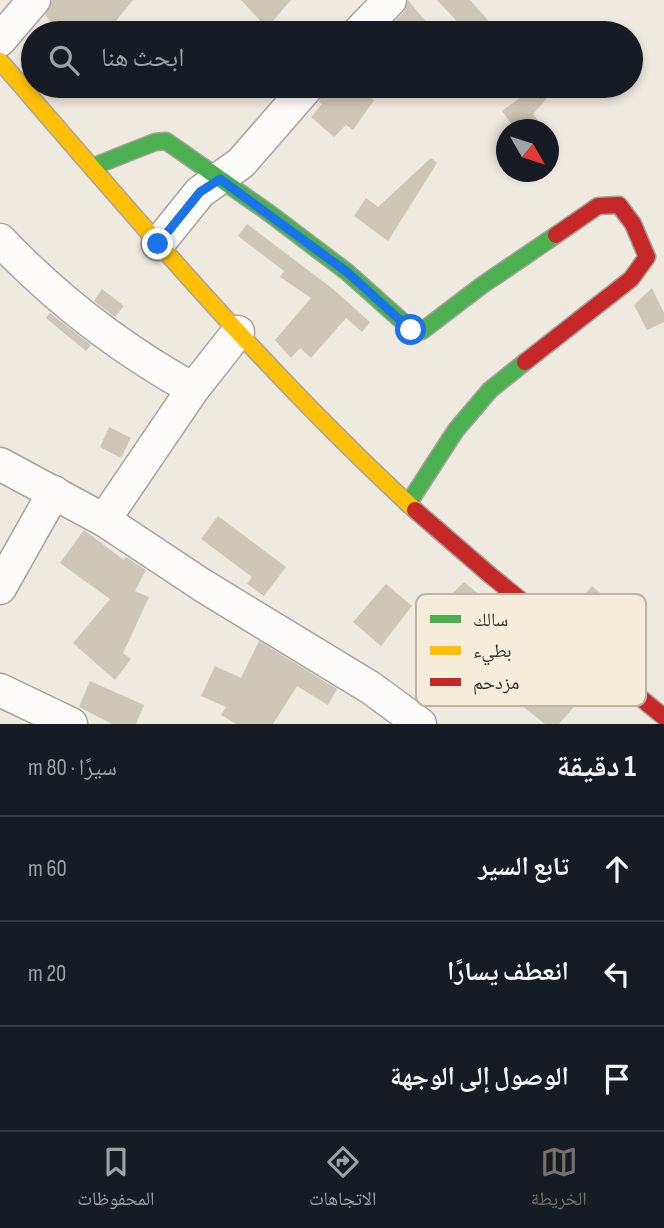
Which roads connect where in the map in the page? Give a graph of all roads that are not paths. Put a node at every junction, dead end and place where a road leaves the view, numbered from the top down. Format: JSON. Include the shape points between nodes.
{"nodes":[{"id":1,"x":34,"y":0,"type":"edge"},
{"id":2,"x":390,"y":0,"type":"edge"},
{"id":3,"x":370,"y":21,"type":"edge"},
{"id":4,"x":0,"y":40,"type":"edge"},
{"id":5,"x":0,"y":61,"type":"edge"},
{"id":6,"x":21,"y":85,"type":"edge"},
{"id":7,"x":32,"y":98,"type":"edge"},
{"id":8,"x":298,"y":98,"type":"edge"},
{"id":9,"x":92,"y":167,"type":"junction"},
{"id":10,"x":220,"y":179,"type":"junction"},
{"id":11,"x":0,"y":240,"type":"edge"},
{"id":12,"x":158,"y":244,"type":"junction"},
{"id":13,"x":238,"y":332,"type":"junction"},
{"id":14,"x":192,"y":389,"type":"junction"},
{"id":15,"x":0,"y":464,"type":"edge"},
{"id":16,"x":54,"y":492,"type":"junction"},
{"id":17,"x":408,"y":504,"type":"junction"},
{"id":18,"x":104,"y":520,"type":"junction"},
{"id":19,"x":0,"y":588,"type":"edge"},
{"id":20,"x":512,"y":594,"type":"edge"},
{"id":21,"x":0,"y":690,"type":"edge"},
{"id":22,"x":646,"y":702,"type":"edge"},
{"id":23,"x":664,"y":717,"type":"edge"},
{"id":24,"x":71,"y":724,"type":"edge"},
{"id":25,"x":420,"y":724,"type":"edge"}],
"edges":[{"from":1,"to":4,"type":"street"},
{"from":2,"to":3,"type":"street"},
{"from":5,"to":6,"type":"street"},
{"from":7,"to":9,"type":"street"},
{"from":8,"to":10,"type":"street","via":[[241,163]]},
{"from":9,"to":10,"type":"street","via":[[166,141]]},
{"from":9,"to":12,"type":"street"},
{"from":10,"to":12,"type":"street","via":[[200,192]]},
{"from":10,"to":17,"type":"street","via":[[347,272],[411,330],[422,331],[598,206],[619,205],[633,225],[647,257],[631,279],[490,390],[456,430]]},
{"from":11,"to":14,"type":"street","via":[[39,280],[111,339]]},
{"from":12,"to":13,"type":"street"},
{"from":13,"to":14,"type":"street"},
{"from":13,"to":17,"type":"street"},
{"from":14,"to":18,"type":"street"},
{"from":15,"to":16,"type":"street"},
{"from":16,"to":18,"type":"street"},
{"from":16,"to":19,"type":"street"},
{"from":17,"to":20,"type":"street"},
{"from":18,"to":25,"type":"street","via":[[371,688]]},
{"from":21,"to":24,"type":"street"},
{"from":22,"to":23,"type":"street"}]}
